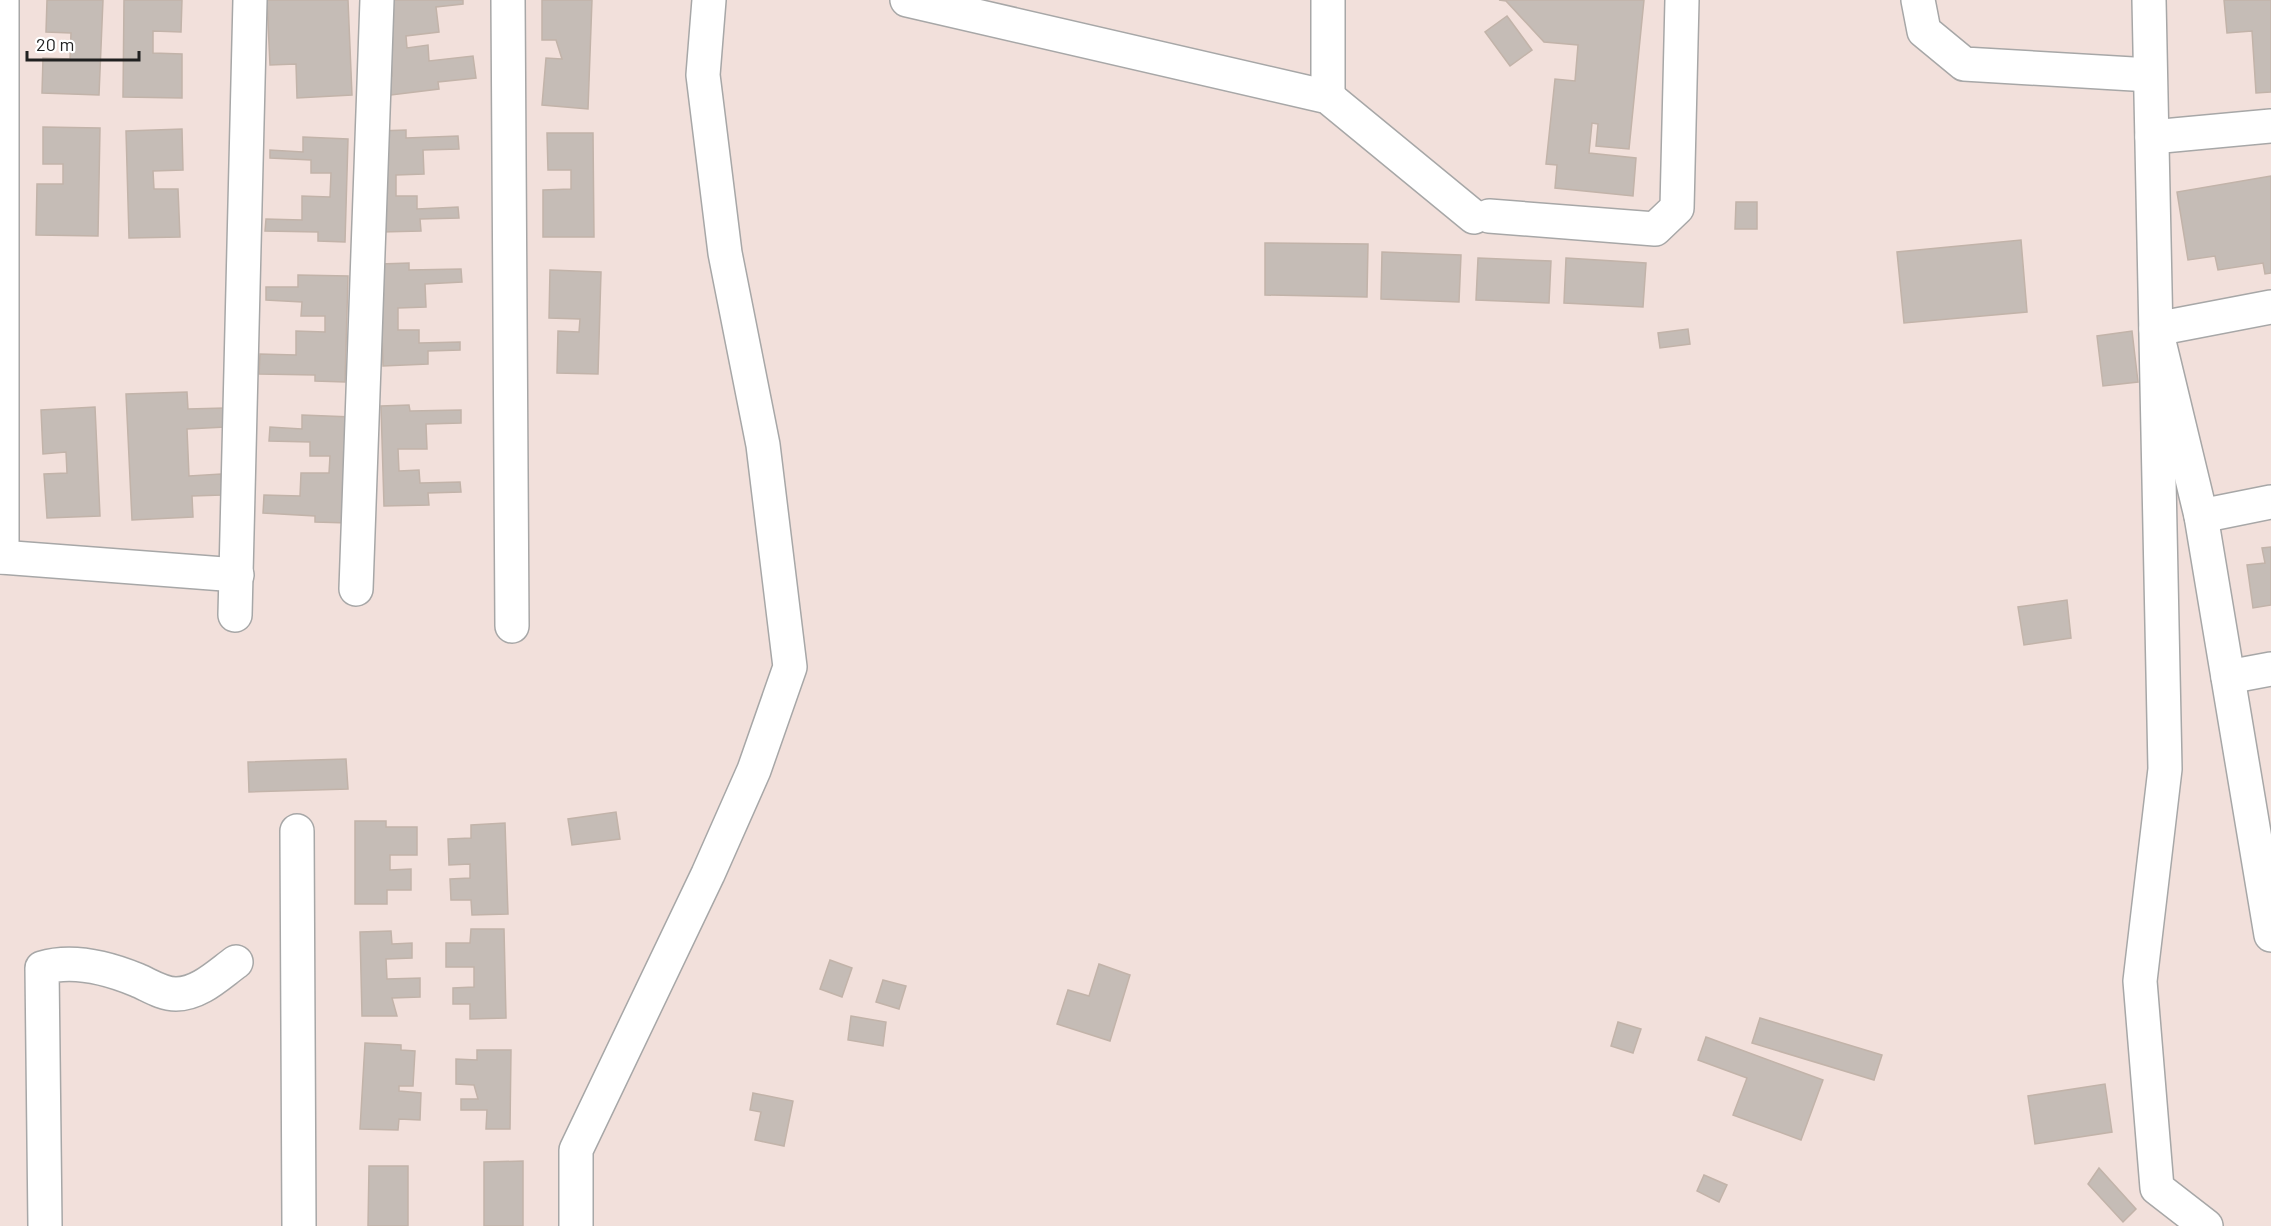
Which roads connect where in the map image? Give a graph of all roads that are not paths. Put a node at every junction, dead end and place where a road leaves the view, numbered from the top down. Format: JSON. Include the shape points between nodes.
{"nodes":[{"id":1,"x":2,"y":0,"type":"edge"},
{"id":2,"x":250,"y":0,"type":"edge"},
{"id":3,"x":377,"y":0,"type":"edge"},
{"id":4,"x":508,"y":0,"type":"edge"},
{"id":5,"x":709,"y":0,"type":"edge"},
{"id":6,"x":907,"y":0,"type":"edge"},
{"id":7,"x":1328,"y":0,"type":"edge"},
{"id":8,"x":1682,"y":0,"type":"edge"},
{"id":9,"x":1918,"y":0,"type":"edge"},
{"id":10,"x":2149,"y":0,"type":"edge"},
{"id":11,"x":2150,"y":75,"type":"junction"},
{"id":12,"x":1328,"y":97,"type":"junction"},
{"id":13,"x":2271,"y":126,"type":"edge"},
{"id":14,"x":2151,"y":137,"type":"junction"},
{"id":15,"x":2271,"y":307,"type":"edge"},
{"id":16,"x":2156,"y":329,"type":"junction"},
{"id":17,"x":2271,"y":502,"type":"edge"},
{"id":18,"x":2201,"y":516,"type":"junction"},
{"id":19,"x":1,"y":557,"type":"edge"},
{"id":20,"x":237,"y":575,"type":"junction"},
{"id":21,"x":356,"y":589,"type":"dead end"},
{"id":22,"x":235,"y":615,"type":"dead end"},
{"id":23,"x":512,"y":626,"type":"dead end"},
{"id":24,"x":2271,"y":669,"type":"edge"},
{"id":25,"x":2228,"y":677,"type":"junction"},
{"id":26,"x":297,"y":831,"type":"dead end"},
{"id":27,"x":2265,"y":862,"type":"edge"},
{"id":28,"x":2271,"y":935,"type":"edge"},
{"id":29,"x":236,"y":962,"type":"dead end"},
{"id":30,"x":45,"y":1226,"type":"edge"},
{"id":31,"x":299,"y":1226,"type":"edge"},
{"id":32,"x":576,"y":1226,"type":"edge"},
{"id":33,"x":2206,"y":1226,"type":"edge"}],
"edges":[{"from":1,"to":19,"type":"street"},
{"from":2,"to":20,"type":"street"},
{"from":3,"to":21,"type":"street"},
{"from":4,"to":23,"type":"street"},
{"from":5,"to":32,"type":"street","via":[[704,86],[725,253],[763,445],[790,667],[754,770],[708,874],[576,1150]]},
{"from":6,"to":12,"type":"street"},
{"from":7,"to":12,"type":"street"},
{"from":8,"to":12,"type":"street","via":[[1677,208],[1655,229],[1481,217]]},
{"from":9,"to":11,"type":"street","via":[[1924,31],[1964,64]]},
{"from":10,"to":11,"type":"street"},
{"from":11,"to":14,"type":"street"},
{"from":13,"to":14,"type":"street"},
{"from":14,"to":16,"type":"street"},
{"from":15,"to":16,"type":"street"},
{"from":16,"to":18,"type":"street"},
{"from":16,"to":33,"type":"street","via":[[2165,769],[2140,981],[2157,1188]]},
{"from":17,"to":18,"type":"street"},
{"from":18,"to":25,"type":"street"},
{"from":19,"to":20,"type":"street"},
{"from":20,"to":22,"type":"street"},
{"from":24,"to":25,"type":"street"},
{"from":25,"to":27,"type":"street"},
{"from":26,"to":31,"type":"street"},
{"from":27,"to":28,"type":"street"},
{"from":29,"to":30,"type":"street","via":[[192,991],[174,994],[94,966],[54,964],[42,968]]}]}
